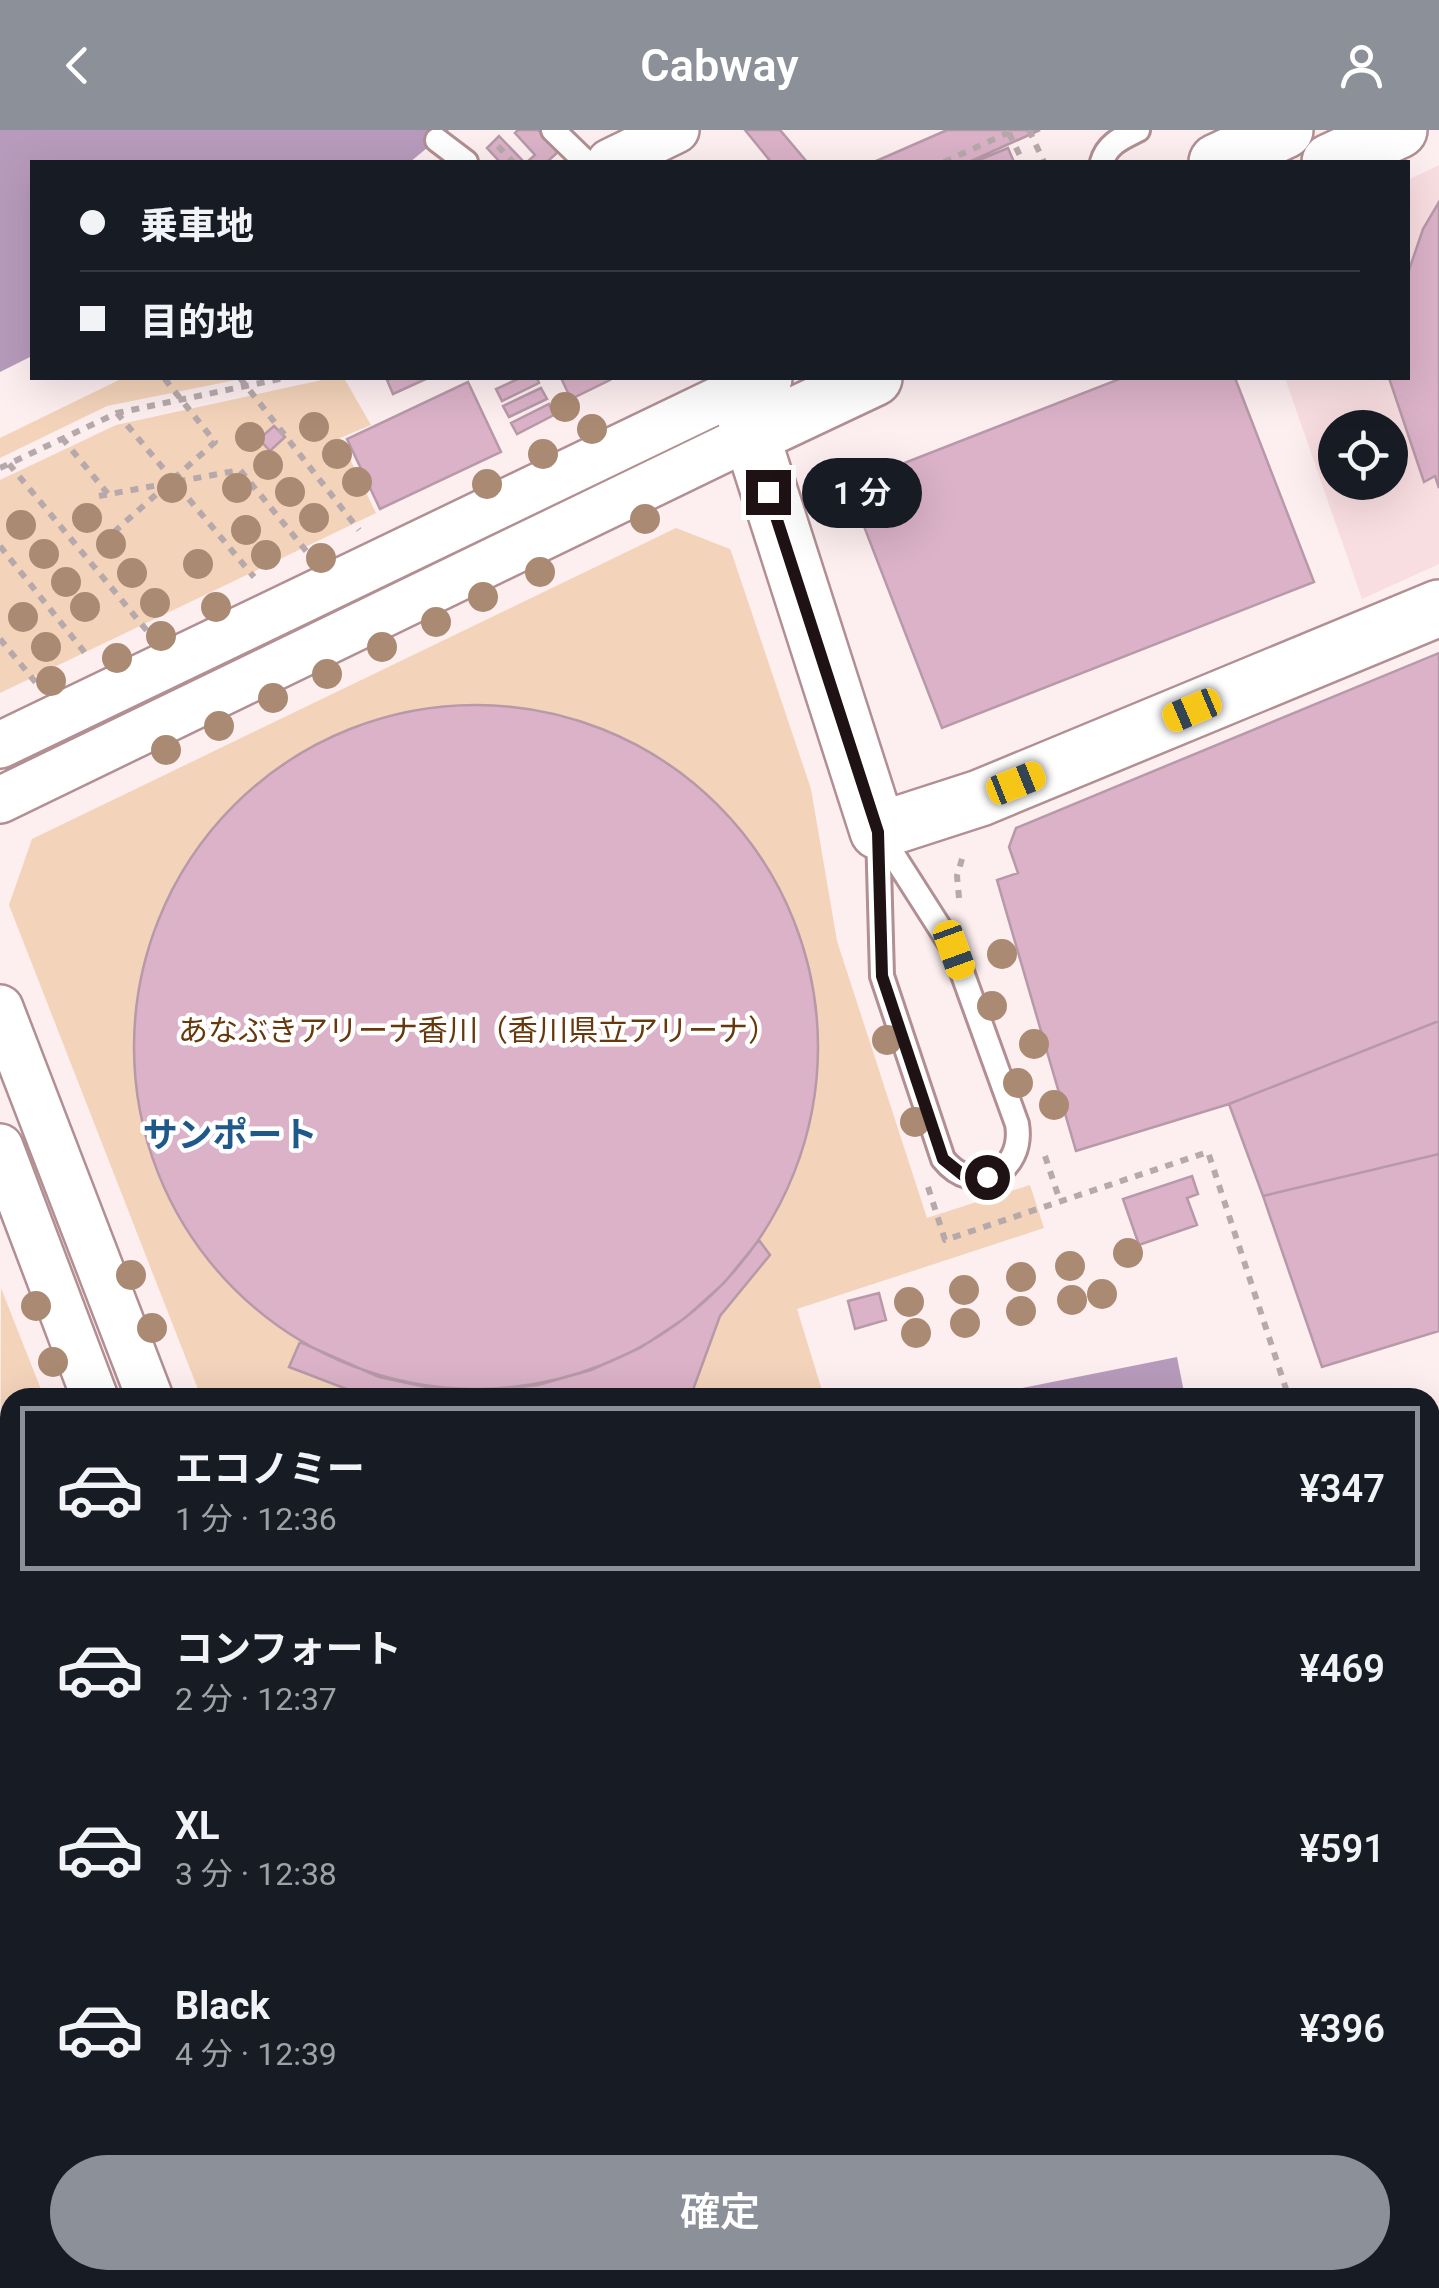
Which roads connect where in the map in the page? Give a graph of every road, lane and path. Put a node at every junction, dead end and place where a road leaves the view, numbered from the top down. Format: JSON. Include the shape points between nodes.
{"nodes":[{"id":1,"x":554,"y":130,"type":"edge"},
{"id":2,"x":1029,"y":130,"type":"edge"},
{"id":3,"x":1138,"y":130,"type":"edge"},
{"id":4,"x":1284,"y":130,"type":"edge"},
{"id":5,"x":1399,"y":130,"type":"edge"},
{"id":6,"x":1011,"y":134,"type":"edge"},
{"id":7,"x":438,"y":140,"type":"dead end"},
{"id":8,"x":498,"y":146,"type":"dead end"},
{"id":9,"x":463,"y":160,"type":"edge"},
{"id":10,"x":511,"y":160,"type":"edge"},
{"id":11,"x":584,"y":160,"type":"edge"},
{"id":12,"x":949,"y":160,"type":"edge"},
{"id":13,"x":1022,"y":160,"type":"edge"},
{"id":14,"x":1043,"y":160,"type":"edge"},
{"id":15,"x":1103,"y":160,"type":"edge"},
{"id":16,"x":1221,"y":160,"type":"edge"},
{"id":17,"x":1334,"y":160,"type":"edge"},
{"id":18,"x":166,"y":380,"type":"edge"},
{"id":19,"x":242,"y":380,"type":"edge"},
{"id":20,"x":274,"y":380,"type":"edge"},
{"id":21,"x":855,"y":380,"type":"edge"},
{"id":22,"x":246,"y":386,"type":"junction"},
{"id":23,"x":742,"y":392,"type":"edge"},
{"id":24,"x":181,"y":399,"type":"junction"},
{"id":25,"x":117,"y":412,"type":"junction"},
{"id":26,"x":62,"y":438,"type":"junction"},
{"id":27,"x":9,"y":464,"type":"junction"},
{"id":28,"x":0,"y":468,"type":"edge"},
{"id":29,"x":172,"y":481,"type":"junction"},
{"id":30,"x":114,"y":532,"type":"dead end"},
{"id":31,"x":361,"y":532,"type":"dead end"},
{"id":32,"x":0,"y":546,"type":"edge"},
{"id":33,"x":311,"y":556,"type":"dead end"},
{"id":34,"x":258,"y":582,"type":"dead end"},
{"id":35,"x":1439,"y":608,"type":"edge"},
{"id":36,"x":150,"y":634,"type":"dead end"},
{"id":37,"x":0,"y":639,"type":"edge"},
{"id":38,"x":93,"y":662,"type":"dead end"},
{"id":39,"x":40,"y":688,"type":"dead end"},
{"id":40,"x":0,"y":745,"type":"edge"},
{"id":41,"x":0,"y":800,"type":"edge"},
{"id":42,"x":878,"y":832,"type":"junction"},
{"id":43,"x":971,"y":838,"type":"dead end"},
{"id":44,"x":966,"y":916,"type":"dead end"},
{"id":45,"x":0,"y":1008,"type":"edge"},
{"id":46,"x":1040,"y":1140,"type":"dead end"},
{"id":47,"x":0,"y":1148,"type":"edge"},
{"id":48,"x":1060,"y":1202,"type":"junction"},
{"id":49,"x":937,"y":1215,"type":"dead end"},
{"id":50,"x":90,"y":1388,"type":"edge"},
{"id":51,"x":146,"y":1388,"type":"edge"},
{"id":52,"x":1286,"y":1388,"type":"edge"}],
"edges":[{"from":1,"to":11,"type":"lane"},
{"from":2,"to":14,"type":"path"},
{"from":3,"to":15,"type":"lane","via":[[1117,140]]},
{"from":4,"to":16,"type":"street"},
{"from":5,"to":17,"type":"street"},
{"from":6,"to":12,"type":"path"},
{"from":6,"to":13,"type":"path"},
{"from":7,"to":9,"type":"lane"},
{"from":8,"to":10,"type":"path"},
{"from":18,"to":24,"type":"path"},
{"from":19,"to":22,"type":"path"},
{"from":20,"to":22,"type":"path"},
{"from":21,"to":23,"type":"street"},
{"from":22,"to":24,"type":"path"},
{"from":22,"to":31,"type":"path"},
{"from":23,"to":40,"type":"street"},
{"from":23,"to":41,"type":"street"},
{"from":23,"to":42,"type":"street"},
{"from":24,"to":25,"type":"path"},
{"from":24,"to":29,"type":"path","via":[[215,442]]},
{"from":25,"to":26,"type":"path"},
{"from":25,"to":29,"type":"path"},
{"from":26,"to":27,"type":"path"},
{"from":26,"to":29,"type":"path","via":[[104,495]]},
{"from":27,"to":28,"type":"path"},
{"from":27,"to":36,"type":"path"},
{"from":29,"to":30,"type":"path"},
{"from":29,"to":33,"type":"path","via":[[240,470]]},
{"from":29,"to":34,"type":"path"},
{"from":32,"to":38,"type":"path"},
{"from":35,"to":42,"type":"street","via":[[980,798]]},
{"from":37,"to":39,"type":"path"},
{"from":42,"to":42,"type":"lane","via":[[954,950],[1016,1124],[1012,1158],[987,1177],[963,1175],[943,1159],[882,976]]},
{"from":43,"to":44,"type":"path","via":[[957,876]]},
{"from":45,"to":51,"type":"street"},
{"from":46,"to":48,"type":"path"},
{"from":47,"to":50,"type":"street"},
{"from":48,"to":49,"type":"path","via":[[945,1240]]},
{"from":48,"to":52,"type":"path","via":[[1208,1152]]}]}
